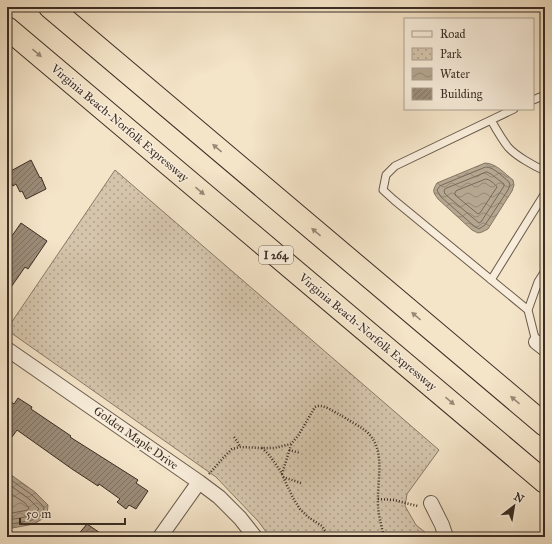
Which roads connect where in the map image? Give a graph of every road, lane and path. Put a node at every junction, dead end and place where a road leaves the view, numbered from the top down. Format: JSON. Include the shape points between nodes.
{"nodes":[{"id":1,"x":50,"y":7,"type":"edge"},
{"id":2,"x":7,"y":28,"type":"edge"},
{"id":3,"x":545,"y":95,"type":"edge"},
{"id":4,"x":534,"y":100,"type":"edge"},
{"id":5,"x":512,"y":110,"type":"edge"},
{"id":6,"x":491,"y":120,"type":"junction"},
{"id":7,"x":545,"y":172,"type":"edge"},
{"id":8,"x":545,"y":193,"type":"edge"},
{"id":9,"x":545,"y":271,"type":"edge"},
{"id":10,"x":491,"y":280,"type":"junction"},
{"id":11,"x":538,"y":282,"type":"junction"},
{"id":12,"x":545,"y":287,"type":"edge"},
{"id":13,"x":528,"y":310,"type":"junction"},
{"id":14,"x":540,"y":345,"type":"edge"},
{"id":15,"x":7,"y":348,"type":"edge"},
{"id":16,"x":545,"y":425,"type":"edge"},
{"id":17,"x":234,"y":437,"type":"dead end"},
{"id":18,"x":291,"y":444,"type":"junction"},
{"id":19,"x":240,"y":447,"type":"junction"},
{"id":20,"x":262,"y":448,"type":"junction"},
{"id":21,"x":289,"y":450,"type":"junction"},
{"id":22,"x":300,"y":453,"type":"dead end"},
{"id":23,"x":283,"y":475,"type":"junction"},
{"id":24,"x":199,"y":482,"type":"junction"},
{"id":25,"x":545,"y":482,"type":"edge"},
{"id":26,"x":301,"y":483,"type":"dead end"},
{"id":27,"x":378,"y":499,"type":"junction"},
{"id":28,"x":431,"y":503,"type":"joint"},
{"id":29,"x":160,"y":537,"type":"edge"},
{"id":30,"x":255,"y":537,"type":"edge"},
{"id":31,"x":329,"y":537,"type":"edge"},
{"id":32,"x":384,"y":537,"type":"edge"},
{"id":33,"x":446,"y":537,"type":"edge"}],
"edges":[{"from":16,"to":1,"type":"highway","one_way":true},
{"from":2,"to":25,"type":"highway","name":"Virginia Beach-Norfolk Expressway","number":"I 264","one_way":true},
{"from":3,"to":4,"type":"lane"},
{"from":5,"to":6,"type":"lane"},
{"from":6,"to":7,"type":"lane","via":[[509,148]]},
{"from":6,"to":10,"type":"lane","via":[[395,166],[386,175],[383,190]]},
{"from":8,"to":10,"type":"lane"},
{"from":9,"to":11,"type":"lane"},
{"from":10,"to":13,"type":"lane"},
{"from":11,"to":12,"type":"lane"},
{"from":11,"to":13,"type":"lane"},
{"from":13,"to":14,"type":"lane"},
{"from":15,"to":24,"type":"street","name":"Golden Maple Drive"},
{"from":17,"to":19,"type":"path"},
{"from":18,"to":20,"type":"path"},
{"from":18,"to":21,"type":"path"},
{"from":18,"to":27,"type":"path","via":[[317,406],[328,408],[368,432],[374,440],[380,465]]},
{"from":19,"to":20,"type":"path"},
{"from":19,"to":24,"type":"path","via":[[232,449],[209,475]]},
{"from":20,"to":23,"type":"path"},
{"from":21,"to":22,"type":"path"},
{"from":21,"to":23,"type":"path"},
{"from":23,"to":26,"type":"path"},
{"from":23,"to":31,"type":"path","via":[[300,509],[322,526]]},
{"from":24,"to":29,"type":"street"},
{"from":24,"to":30,"type":"street","name":"Golden Maple Drive","via":[[219,497]]},
{"from":27,"to":28,"type":"path","via":[[421,506]]},
{"from":27,"to":32,"type":"path"},
{"from":28,"to":33,"type":"street"}]}
